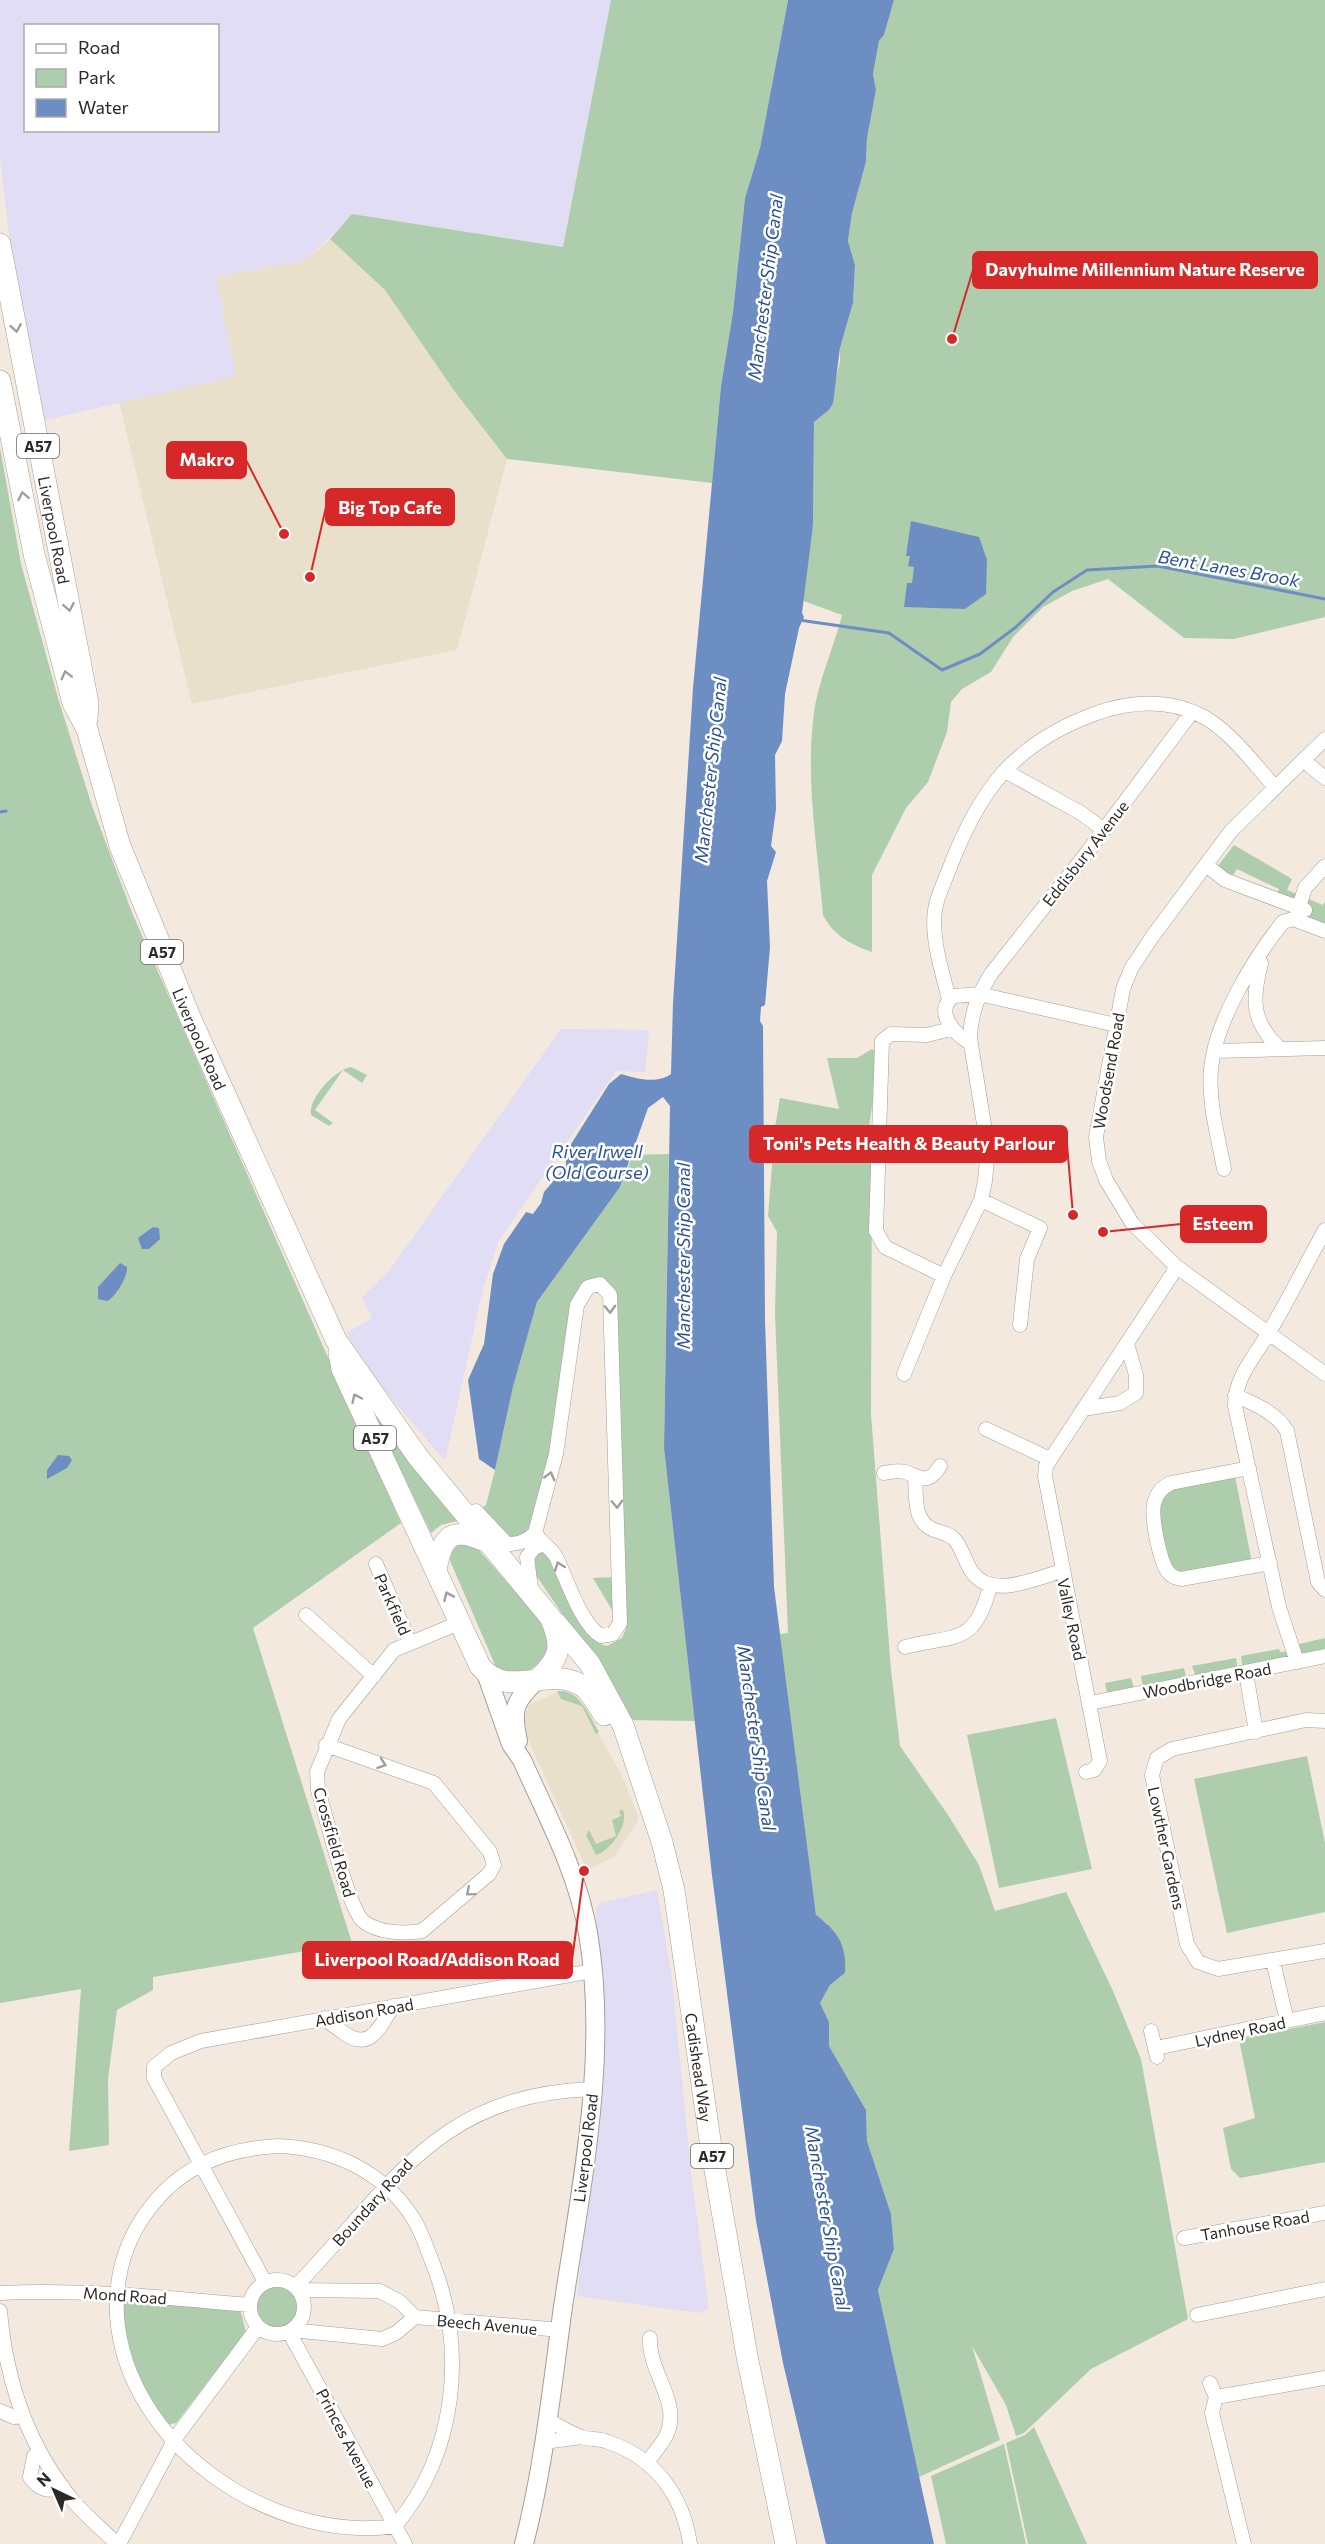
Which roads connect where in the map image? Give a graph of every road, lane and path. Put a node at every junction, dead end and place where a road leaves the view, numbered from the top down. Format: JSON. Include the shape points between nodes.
{"nodes":[{"id":1,"x":0,"y":243,"type":"edge"},
{"id":2,"x":0,"y":381,"type":"edge"},
{"id":3,"x":1192,"y":712,"type":"junction"},
{"id":4,"x":87,"y":729,"type":"junction"},
{"id":5,"x":1325,"y":740,"type":"edge"},
{"id":6,"x":1303,"y":760,"type":"junction"},
{"id":7,"x":1005,"y":771,"type":"junction"},
{"id":8,"x":1325,"y":778,"type":"edge"},
{"id":9,"x":1275,"y":787,"type":"junction"},
{"id":10,"x":1104,"y":830,"type":"junction"},
{"id":11,"x":1206,"y":865,"type":"junction"},
{"id":12,"x":1325,"y":867,"type":"edge"},
{"id":13,"x":1325,"y":931,"type":"edge"},
{"id":14,"x":1265,"y":948,"type":"junction"},
{"id":15,"x":979,"y":994,"type":"junction"},
{"id":16,"x":949,"y":999,"type":"junction"},
{"id":17,"x":1116,"y":1025,"type":"junction"},
{"id":18,"x":951,"y":1029,"type":"junction"},
{"id":19,"x":970,"y":1043,"type":"junction"},
{"id":20,"x":1279,"y":1048,"type":"junction"},
{"id":21,"x":1325,"y":1048,"type":"edge"},
{"id":22,"x":1214,"y":1051,"type":"junction"},
{"id":23,"x":1224,"y":1168,"type":"dead end"},
{"id":24,"x":981,"y":1200,"type":"junction"},
{"id":25,"x":1325,"y":1230,"type":"edge"},
{"id":26,"x":1177,"y":1267,"type":"junction"},
{"id":27,"x":944,"y":1276,"type":"junction"},
{"id":28,"x":1020,"y":1325,"type":"dead end"},
{"id":29,"x":1269,"y":1333,"type":"junction"},
{"id":30,"x":336,"y":1340,"type":"junction"},
{"id":31,"x":1127,"y":1344,"type":"junction"},
{"id":32,"x":904,"y":1374,"type":"dead end"},
{"id":33,"x":1325,"y":1374,"type":"edge"},
{"id":34,"x":1235,"y":1395,"type":"junction"},
{"id":35,"x":1083,"y":1409,"type":"junction"},
{"id":36,"x":986,"y":1429,"type":"dead end"},
{"id":37,"x":1050,"y":1459,"type":"junction"},
{"id":38,"x":940,"y":1466,"type":"dead end"},
{"id":39,"x":1249,"y":1468,"type":"junction"},
{"id":40,"x":884,"y":1473,"type":"dead end"},
{"id":41,"x":915,"y":1478,"type":"junction"},
{"id":42,"x":538,"y":1539,"type":"junction"},
{"id":43,"x":496,"y":1543,"type":"junction"},
{"id":44,"x":1270,"y":1563,"type":"junction"},
{"id":45,"x":376,"y":1564,"type":"dead end"},
{"id":46,"x":436,"y":1570,"type":"junction"},
{"id":47,"x":1062,"y":1571,"type":"junction"},
{"id":48,"x":990,"y":1586,"type":"junction"},
{"id":49,"x":1325,"y":1590,"type":"edge"},
{"id":50,"x":534,"y":1597,"type":"junction"},
{"id":51,"x":306,"y":1615,"type":"dead end"},
{"id":52,"x":550,"y":1617,"type":"junction"},
{"id":53,"x":459,"y":1623,"type":"junction"},
{"id":54,"x":410,"y":1643,"type":"junction"},
{"id":55,"x":905,"y":1647,"type":"dead end"},
{"id":56,"x":1325,"y":1656,"type":"edge"},
{"id":57,"x":1298,"y":1662,"type":"junction"},
{"id":58,"x":486,"y":1673,"type":"junction"},
{"id":59,"x":1246,"y":1673,"type":"junction"},
{"id":60,"x":374,"y":1676,"type":"junction"},
{"id":61,"x":537,"y":1680,"type":"junction"},
{"id":62,"x":1090,"y":1703,"type":"junction"},
{"id":63,"x":1325,"y":1721,"type":"edge"},
{"id":64,"x":1256,"y":1732,"type":"junction"},
{"id":65,"x":327,"y":1745,"type":"junction"},
{"id":66,"x":522,"y":1760,"type":"junction"},
{"id":67,"x":637,"y":1769,"type":"junction"},
{"id":68,"x":1086,"y":1773,"type":"dead end"},
{"id":69,"x":1325,"y":1951,"type":"edge"},
{"id":70,"x":1273,"y":1961,"type":"junction"},
{"id":71,"x":592,"y":1971,"type":"junction"},
{"id":72,"x":393,"y":2006,"type":"junction"},
{"id":73,"x":1325,"y":2013,"type":"edge"},
{"id":74,"x":325,"y":2018,"type":"junction"},
{"id":75,"x":1287,"y":2021,"type":"junction"},
{"id":76,"x":1151,"y":2031,"type":"dead end"},
{"id":77,"x":592,"y":2089,"type":"junction"},
{"id":78,"x":200,"y":2164,"type":"junction"},
{"id":79,"x":385,"y":2186,"type":"junction"},
{"id":80,"x":1325,"y":2213,"type":"edge"},
{"id":81,"x":1184,"y":2238,"type":"dead end"},
{"id":82,"x":265,"y":2282,"type":"junction"},
{"id":83,"x":298,"y":2288,"type":"junction"},
{"id":84,"x":1325,"y":2289,"type":"edge"},
{"id":85,"x":0,"y":2293,"type":"edge"},
{"id":86,"x":116,"y":2294,"type":"junction"},
{"id":87,"x":250,"y":2305,"type":"junction"},
{"id":88,"x":0,"y":2310,"type":"edge"},
{"id":89,"x":1197,"y":2316,"type":"dead end"},
{"id":90,"x":415,"y":2317,"type":"junction"},
{"id":91,"x":449,"y":2320,"type":"junction"},
{"id":92,"x":258,"y":2327,"type":"junction"},
{"id":93,"x":292,"y":2330,"type":"junction"},
{"id":94,"x":560,"y":2330,"type":"junction"},
{"id":95,"x":646,"y":2347,"type":"dead end"},
{"id":96,"x":1325,"y":2378,"type":"edge"},
{"id":97,"x":5,"y":2380,"type":"edge"},
{"id":98,"x":1210,"y":2383,"type":"dead end"},
{"id":99,"x":1216,"y":2397,"type":"junction"},
{"id":100,"x":0,"y":2411,"type":"edge"},
{"id":101,"x":22,"y":2416,"type":"junction"},
{"id":102,"x":548,"y":2420,"type":"junction"},
{"id":103,"x":582,"y":2438,"type":"junction"},
{"id":104,"x":174,"y":2441,"type":"junction"},
{"id":105,"x":544,"y":2442,"type":"junction"},
{"id":106,"x":40,"y":2452,"type":"junction"},
{"id":107,"x":648,"y":2461,"type":"junction"},
{"id":108,"x":63,"y":2487,"type":"junction"},
{"id":109,"x":395,"y":2526,"type":"junction"},
{"id":110,"x":118,"y":2544,"type":"edge"},
{"id":111,"x":405,"y":2544,"type":"edge"},
{"id":112,"x":524,"y":2544,"type":"edge"},
{"id":113,"x":690,"y":2544,"type":"edge"},
{"id":114,"x":786,"y":2544,"type":"edge"},
{"id":115,"x":1244,"y":2544,"type":"edge"}],
"edges":[{"from":1,"to":4,"type":"highway","name":"Liverpool Road","number":"A57","one_way":true,"via":[[88,703]]},
{"from":4,"to":2,"type":"highway","name":"Liverpool Road","number":"A57","one_way":true,"via":[[73,703],[34,554]]},
{"from":3,"to":7,"type":"street","via":[[1163,703],[1110,708],[1039,739]]},
{"from":3,"to":9,"type":"street","via":[[1213,723]]},
{"from":3,"to":10,"type":"street","name":"Eddisbury Avenue"},
{"from":4,"to":30,"type":"highway","name":"Liverpool Road","number":"A57","via":[[120,846],[161,951]]},
{"from":5,"to":6,"type":"street","name":"Woodsend Road"},
{"from":6,"to":8,"type":"street"},
{"from":6,"to":9,"type":"street","name":"Woodsend Road"},
{"from":7,"to":10,"type":"street"},
{"from":7,"to":16,"type":"street","via":[[968,823],[935,910],[937,947]]},
{"from":9,"to":11,"type":"street","name":"Woodsend Road","via":[[1231,831]]},
{"from":10,"to":15,"type":"street","name":"Eddisbury Avenue"},
{"from":11,"to":12,"type":"street","via":[[1225,880],[1302,909],[1305,888]]},
{"from":11,"to":17,"type":"street","name":"Woodsend Road","via":[[1131,969]]},
{"from":13,"to":14,"type":"street","via":[[1302,921],[1288,920]]},
{"from":14,"to":20,"type":"street","via":[[1258,976],[1256,1012],[1266,1036]]},
{"from":14,"to":22,"type":"street","via":[[1224,1020]]},
{"from":15,"to":16,"type":"street"},
{"from":15,"to":17,"type":"street"},
{"from":15,"to":19,"type":"street","name":"Eddisbury Avenue","via":[[971,1020]]},
{"from":16,"to":18,"type":"street","via":[[947,1015]]},
{"from":17,"to":26,"type":"street","name":"Woodsend Road","via":[[1096,1137],[1099,1161],[1132,1223]]},
{"from":18,"to":19,"type":"street"},
{"from":18,"to":27,"type":"street","via":[[927,1035],[891,1034],[882,1041],[876,1231],[885,1247]]},
{"from":19,"to":24,"type":"street","name":"Eddisbury Avenue","via":[[988,1149]]},
{"from":20,"to":21,"type":"street"},
{"from":20,"to":22,"type":"street"},
{"from":22,"to":23,"type":"street","via":[[1211,1089]]},
{"from":24,"to":27,"type":"street","name":"Eddisbury Avenue"},
{"from":24,"to":28,"type":"street","via":[[1040,1228],[1027,1259]]},
{"from":25,"to":29,"type":"street"},
{"from":26,"to":29,"type":"street","name":"Woodsend Road"},
{"from":26,"to":31,"type":"street","name":"Valley Road"},
{"from":27,"to":32,"type":"street","name":"Eddisbury Avenue"},
{"from":29,"to":33,"type":"street","name":"Woodsend Road"},
{"from":29,"to":34,"type":"street","via":[[1240,1378]]},
{"from":30,"to":43,"type":"highway","name":"Liverpool Road","number":"A57","via":[[418,1457]]},
{"from":46,"to":30,"type":"highway","name":"Liverpool Road","number":"A57","one_way":true,"via":[[342,1369]]},
{"from":31,"to":35,"type":"street","name":"Valley Road"},
{"from":31,"to":35,"type":"street","via":[[1136,1375],[1136,1393],[1120,1403]]},
{"from":34,"to":39,"type":"street"},
{"from":34,"to":49,"type":"street","via":[[1257,1405],[1287,1431],[1318,1581]]},
{"from":35,"to":37,"type":"street","name":"Valley Road"},
{"from":36,"to":37,"type":"street"},
{"from":37,"to":47,"type":"street","name":"Valley Road","via":[[1045,1476]]},
{"from":38,"to":41,"type":"street","via":[[931,1477]]},
{"from":39,"to":44,"type":"street"},
{"from":39,"to":44,"type":"street","via":[[1171,1483],[1161,1491],[1153,1513],[1162,1560],[1169,1574],[1181,1579]]},
{"from":40,"to":41,"type":"street","via":[[905,1472]]},
{"from":41,"to":48,"type":"street","via":[[916,1511],[922,1521],[956,1540],[971,1571]]},
{"from":42,"to":42,"type":"street","one_way":true,"via":[[556,1454],[577,1305],[588,1287],[600,1284],[610,1295],[621,1623],[613,1634],[602,1636],[591,1626],[552,1550]]},
{"from":42,"to":43,"type":"street"},
{"from":42,"to":50,"type":"street","via":[[527,1557]]},
{"from":43,"to":46,"type":"highway","via":[[469,1534],[452,1536],[440,1551]]},
{"from":43,"to":50,"type":"highway","number":"A57"},
{"from":44,"to":57,"type":"street","via":[[1279,1607]]},
{"from":45,"to":54,"type":"street","name":"Parkfield"},
{"from":53,"to":46,"type":"highway","number":"A57","one_way":true},
{"from":47,"to":48,"type":"street","via":[[1001,1587]]},
{"from":47,"to":62,"type":"street","name":"Valley Road"},
{"from":48,"to":55,"type":"street","via":[[982,1613],[969,1630],[948,1640],[918,1637]]},
{"from":50,"to":52,"type":"highway","number":"A57"},
{"from":51,"to":60,"type":"street"},
{"from":52,"to":61,"type":"highway","number":"A57","via":[[558,1640],[557,1655]]},
{"from":52,"to":67,"type":"highway","name":"Cadishead Way","number":"A57","via":[[599,1679],[623,1725]]},
{"from":53,"to":54,"type":"street","name":"Crossfield Road"},
{"from":53,"to":58,"type":"highway","number":"A57","via":[[474,1658]]},
{"from":54,"to":60,"type":"street","name":"Crossfield Road","via":[[394,1650]]},
{"from":56,"to":57,"type":"street","name":"Woodbridge Road"},
{"from":57,"to":59,"type":"street","name":"Woodbridge Road"},
{"from":58,"to":61,"type":"highway","number":"A57","via":[[514,1684]]},
{"from":58,"to":66,"type":"main road","name":"Liverpool Road","via":[[511,1744]]},
{"from":59,"to":62,"type":"street","name":"Woodbridge Road"},
{"from":59,"to":64,"type":"street"},
{"from":60,"to":65,"type":"street","name":"Crossfield Road","via":[[339,1719]]},
{"from":61,"to":66,"type":"main road","name":"Liverpool Road","via":[[519,1700],[513,1716]]},
{"from":61,"to":67,"type":"highway","name":"Cadishead Way","number":"A57","via":[[564,1678],[592,1695]]},
{"from":62,"to":68,"type":"street","name":"Valley Road","via":[[1100,1761]]},
{"from":63,"to":64,"type":"street","name":"Lowther Gardens","via":[[1306,1720]]},
{"from":64,"to":70,"type":"street","name":"Lowther Gardens","via":[[1163,1752],[1152,1766],[1152,1775],[1191,1954],[1207,1968],[1218,1969]]},
{"from":65,"to":65,"type":"street","name":"Crossfield Road","one_way":true,"via":[[434,1783],[490,1852],[494,1865],[489,1874],[422,1931],[374,1928],[355,1912],[318,1790],[317,1772]]},
{"from":66,"to":71,"type":"main road","name":"Liverpool Road","via":[[580,1897]]},
{"from":67,"to":114,"type":"highway","name":"Cadishead Way","number":"A57","via":[[674,1890],[711,2147]]},
{"from":69,"to":70,"type":"street","name":"Lowther Gardens"},
{"from":70,"to":75,"type":"street"},
{"from":71,"to":72,"type":"street","name":"Addison Road"},
{"from":71,"to":77,"type":"main road","name":"Liverpool Road"},
{"from":72,"to":74,"type":"street","name":"Addison Road"},
{"from":72,"to":74,"type":"street","via":[[372,2037],[362,2042]]},
{"from":73,"to":75,"type":"street","name":"Lydney Road"},
{"from":74,"to":78,"type":"street","name":"Addison Road","via":[[186,2046],[162,2058],[154,2067],[154,2078]]},
{"from":75,"to":76,"type":"street","name":"Lydney Road","via":[[1156,2053]]},
{"from":77,"to":79,"type":"street","name":"Boundary Road","via":[[541,2094],[493,2107],[427,2145]]},
{"from":77,"to":94,"type":"main road","name":"Liverpool Road"},
{"from":78,"to":79,"type":"street","via":[[248,2148],[302,2147],[357,2166]]},
{"from":78,"to":82,"type":"street"},
{"from":78,"to":86,"type":"street","via":[[163,2191],[141,2220],[119,2271]]},
{"from":79,"to":83,"type":"street","name":"Boundary Road"},
{"from":79,"to":91,"type":"street","via":[[420,2229],[442,2287]]},
{"from":80,"to":81,"type":"street","name":"Tanhouse Road"},
{"from":82,"to":83,"type":"street","via":[[286,2280]]},
{"from":82,"to":87,"type":"street","via":[[257,2288]]},
{"from":83,"to":90,"type":"street","name":"Beech Avenue","via":[[380,2291],[400,2302]]},
{"from":83,"to":93,"type":"street","via":[[305,2310]]},
{"from":84,"to":89,"type":"street"},
{"from":85,"to":86,"type":"street","name":"Mond Road"},
{"from":86,"to":87,"type":"street","name":"Mond Road"},
{"from":86,"to":104,"type":"street","via":[[126,2364],[145,2402]]},
{"from":87,"to":92,"type":"street"},
{"from":88,"to":97,"type":"street"},
{"from":90,"to":91,"type":"street","name":"Beech Avenue"},
{"from":90,"to":93,"type":"street","name":"Beech Avenue","via":[[382,2339]]},
{"from":91,"to":94,"type":"street","name":"Beech Avenue"},
{"from":91,"to":109,"type":"street","via":[[453,2378],[442,2439],[421,2492]]},
{"from":92,"to":93,"type":"street","via":[[279,2334]]},
{"from":92,"to":104,"type":"street"},
{"from":93,"to":109,"type":"street","name":"Princes Avenue"},
{"from":94,"to":102,"type":"main road","name":"Liverpool Road"},
{"from":95,"to":107,"type":"street","via":[[672,2409],[667,2435]]},
{"from":96,"to":99,"type":"street"},
{"from":97,"to":101,"type":"street"},
{"from":98,"to":99,"type":"street"},
{"from":99,"to":115,"type":"street","via":[[1212,2413]]},
{"from":100,"to":101,"type":"street"},
{"from":101,"to":106,"type":"street"},
{"from":102,"to":103,"type":"street"},
{"from":102,"to":105,"type":"main road","name":"Liverpool Road"},
{"from":103,"to":105,"type":"street"},
{"from":103,"to":107,"type":"street","via":[[607,2441]]},
{"from":104,"to":109,"type":"street","via":[[229,2486],[276,2510],[336,2527],[370,2530]]},
{"from":104,"to":110,"type":"street"},
{"from":105,"to":112,"type":"main road","name":"Liverpool Road"},
{"from":106,"to":108,"type":"street"},
{"from":106,"to":108,"type":"street","via":[[34,2456],[30,2478],[37,2487]]},
{"from":107,"to":113,"type":"street","via":[[679,2502]]},
{"from":108,"to":110,"type":"street"},
{"from":109,"to":111,"type":"street","name":"Princes Avenue"}]}
